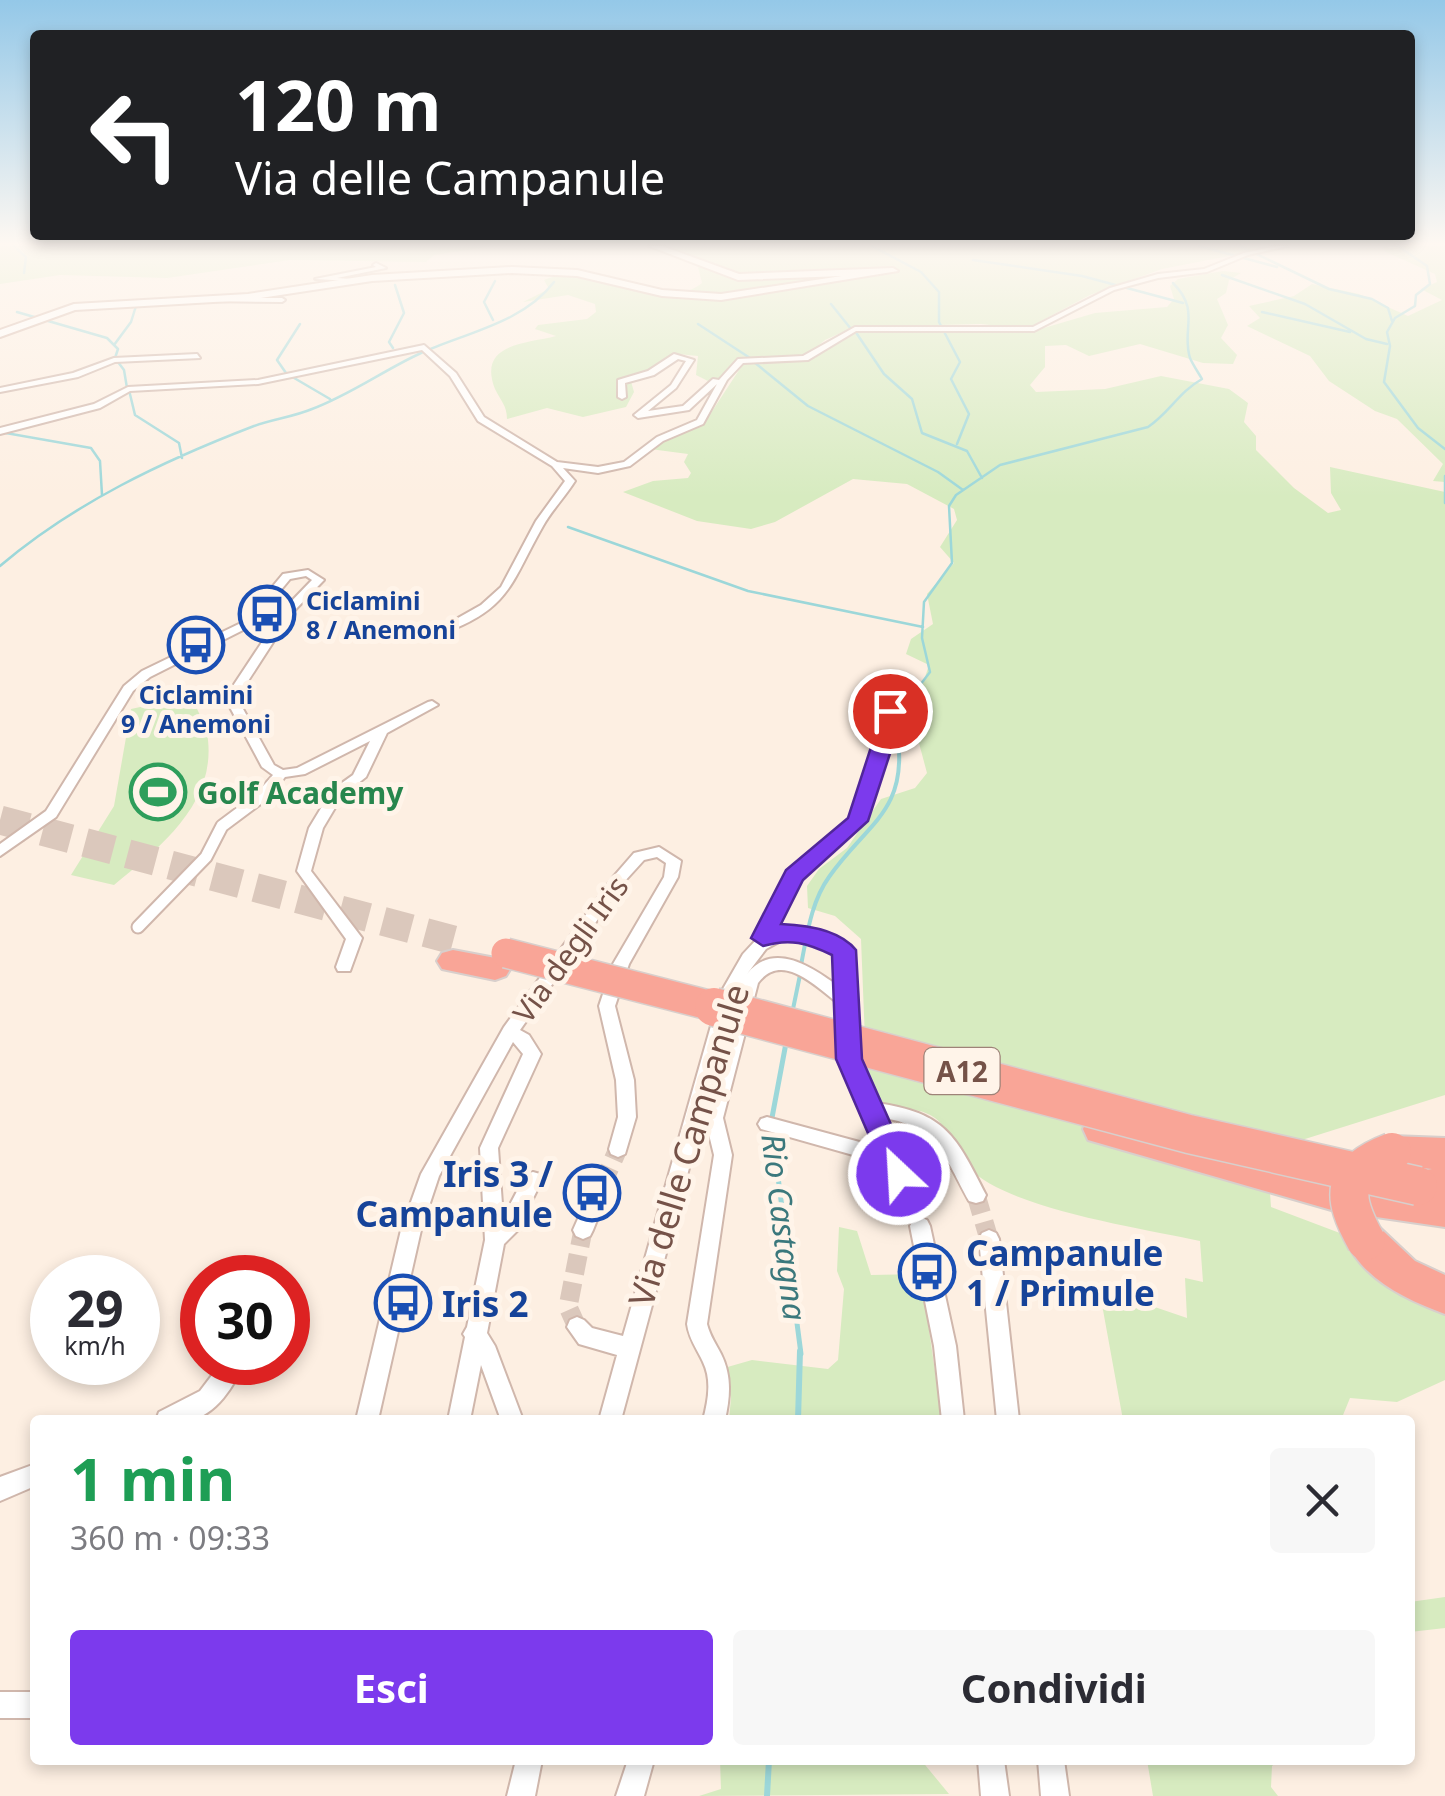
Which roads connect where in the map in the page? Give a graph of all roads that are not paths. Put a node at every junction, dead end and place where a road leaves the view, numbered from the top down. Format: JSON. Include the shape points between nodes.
{"nodes":[{"id":1,"x":853,"y":330,"type":"edge"},
{"id":2,"x":197,"y":356,"type":"dead end"},
{"id":3,"x":724,"y":379,"type":"junction"},
{"id":4,"x":0,"y":390,"type":"edge"},
{"id":5,"x":622,"y":397,"type":"dead end"},
{"id":6,"x":0,"y":431,"type":"edge"},
{"id":7,"x":556,"y":464,"type":"junction"},
{"id":8,"x":488,"y":615,"type":"dead end"},
{"id":9,"x":432,"y":706,"type":"dead end"},
{"id":10,"x":890,"y":711,"type":"dead end"},
{"id":11,"x":381,"y":732,"type":"junction"},
{"id":12,"x":282,"y":774,"type":"junction"},
{"id":13,"x":261,"y":797,"type":"joint"},
{"id":14,"x":0,"y":851,"type":"edge"},
{"id":15,"x":138,"y":928,"type":"dead end"},
{"id":16,"x":763,"y":938,"type":"junction"},
{"id":17,"x":459,"y":952,"type":"tunnel mouth"},
{"id":18,"x":501,"y":961,"type":"junction"},
{"id":19,"x":344,"y":967,"type":"dead end"},
{"id":20,"x":844,"y":999,"type":"junction"},
{"id":21,"x":510,"y":1032,"type":"junction"},
{"id":22,"x":870,"y":1109,"type":"junction"},
{"id":23,"x":768,"y":1124,"type":"dead end"},
{"id":24,"x":618,"y":1149,"type":"tunnel mouth"},
{"id":25,"x":1445,"y":1154,"type":"edge"},
{"id":26,"x":533,"y":1180,"type":"dead end"},
{"id":27,"x":602,"y":1186,"type":"tunnel mouth"},
{"id":28,"x":1438,"y":1192,"type":"edge"},
{"id":29,"x":976,"y":1195,"type":"tunnel mouth"},
{"id":30,"x":920,"y":1226,"type":"tunnel mouth"},
{"id":31,"x":583,"y":1230,"type":"tunnel mouth"},
{"id":32,"x":989,"y":1238,"type":"tunnel mouth"},
{"id":33,"x":495,"y":1240,"type":"junction"},
{"id":34,"x":1445,"y":1295,"type":"edge"},
{"id":35,"x":578,"y":1327,"type":"dead end"},
{"id":36,"x":474,"y":1334,"type":"junction"},
{"id":37,"x":628,"y":1347,"type":"junction"},
{"id":38,"x":222,"y":1385,"type":"edge"},
{"id":39,"x":179,"y":1415,"type":"edge"},
{"id":40,"x":368,"y":1415,"type":"edge"},
{"id":41,"x":460,"y":1415,"type":"edge"},
{"id":42,"x":510,"y":1415,"type":"edge"},
{"id":43,"x":611,"y":1415,"type":"edge"},
{"id":44,"x":715,"y":1415,"type":"edge"},
{"id":45,"x":952,"y":1415,"type":"edge"},
{"id":46,"x":1007,"y":1415,"type":"edge"},
{"id":47,"x":30,"y":1477,"type":"edge"},
{"id":48,"x":0,"y":1489,"type":"edge"},
{"id":49,"x":0,"y":1705,"type":"edge"},
{"id":50,"x":30,"y":1705,"type":"edge"},
{"id":51,"x":528,"y":1765,"type":"edge"},
{"id":52,"x":639,"y":1765,"type":"edge"},
{"id":53,"x":992,"y":1765,"type":"edge"},
{"id":54,"x":1052,"y":1765,"type":"edge"},
{"id":55,"x":521,"y":1796,"type":"edge"},
{"id":56,"x":630,"y":1796,"type":"edge"},
{"id":57,"x":995,"y":1796,"type":"edge"},
{"id":58,"x":1055,"y":1796,"type":"edge"}],
"edges":[{"from":1,"to":3,"type":"street","via":[[806,358],[739,362]]},
{"from":2,"to":4,"type":"street","via":[[114,360],[75,376]]},
{"from":3,"to":5,"type":"street","via":[[686,408],[638,416],[682,377],[690,360],[677,356],[621,382]]},
{"from":3,"to":7,"type":"street","via":[[700,422],[627,464],[598,470]]},
{"from":6,"to":7,"type":"street","via":[[83,410],[128,389],[258,382],[424,347],[454,374],[481,420]]},
{"from":7,"to":8,"type":"street","via":[[570,481],[535,530],[511,586],[446,629]]},
{"from":9,"to":11,"type":"street"},
{"from":10,"to":16,"type":"street","name":"Via delle Campanule","via":[[857,821],[794,876]]},
{"from":11,"to":12,"type":"street"},
{"from":11,"to":19,"type":"street","via":[[359,777],[337,794],[316,828],[304,870],[354,938]]},
{"from":12,"to":13,"type":"street"},
{"from":12,"to":14,"type":"street","via":[[265,761],[232,698],[288,611],[317,583],[304,573],[283,578],[247,624],[128,688],[51,814]]},
{"from":13,"to":15,"type":"street","via":[[222,826],[206,857]]},
{"from":16,"to":20,"type":"street","via":[[806,934],[844,950]]},
{"from":16,"to":37,"type":"street","name":"Via delle Campanule","via":[[728,994]]},
{"from":17,"to":18,"type":"highway","number":"A12"},
{"from":18,"to":28,"type":"highway","number":"A12","bridge":true,"via":[[733,1009],[1257,1153]]},
{"from":18,"to":28,"type":"highway","number":"A12","via":[[1335,1194]]},
{"from":20,"to":22,"type":"street","via":[[849,1059]]},
{"from":20,"to":44,"type":"street","via":[[788,963],[757,969],[750,981],[714,1118],[722,1155],[697,1324],[720,1389]]},
{"from":21,"to":24,"type":"street","name":"Via degli Iris","via":[[634,860],[652,852],[671,857],[671,878],[621,964],[608,1006],[625,1080],[627,1116]]},
{"from":21,"to":33,"type":"street","name":"Via degli Iris","via":[[532,1054],[489,1148]]},
{"from":21,"to":40,"type":"street","name":"Via degli Iris","via":[[430,1174]]},
{"from":22,"to":23,"type":"street","via":[[895,1166]]},
{"from":22,"to":29,"type":"street","via":[[910,1112],[929,1122]]},
{"from":25,"to":34,"type":"highway","bridge":true,"via":[[1392,1152],[1370,1159],[1349,1184],[1347,1204],[1366,1241],[1400,1274]]},
{"from":26,"to":33,"type":"street"},
{"from":27,"to":31,"type":"street"},
{"from":30,"to":45,"type":"street"},
{"from":32,"to":46,"type":"street"},
{"from":33,"to":36,"type":"street","name":"Via degli Iris"},
{"from":35,"to":37,"type":"street","via":[[586,1337]]},
{"from":36,"to":41,"type":"street","name":"Via degli Iris"},
{"from":36,"to":42,"type":"street"},
{"from":37,"to":43,"type":"street","name":"Via delle Campanule"},
{"from":38,"to":39,"type":"street","via":[[204,1405]]},
{"from":47,"to":48,"type":"street"},
{"from":49,"to":50,"type":"street"},
{"from":51,"to":55,"type":"street"},
{"from":52,"to":56,"type":"street"},
{"from":53,"to":57,"type":"street"},
{"from":54,"to":58,"type":"street"}]}
